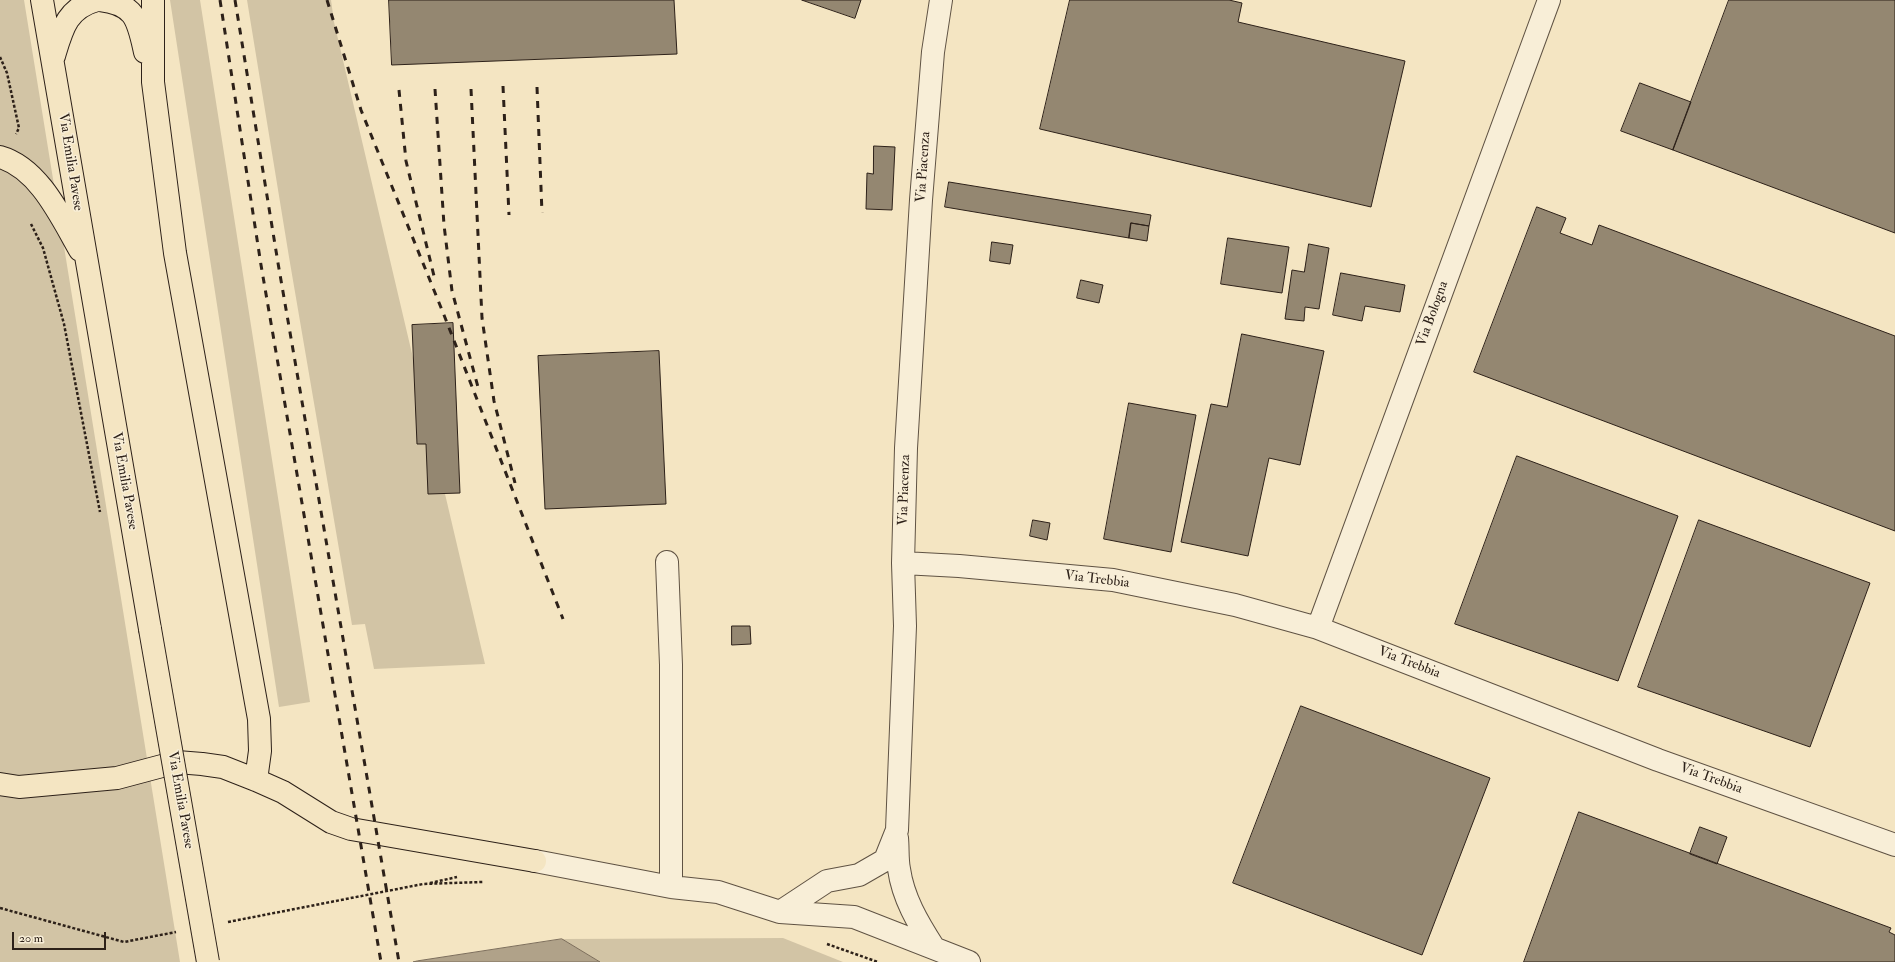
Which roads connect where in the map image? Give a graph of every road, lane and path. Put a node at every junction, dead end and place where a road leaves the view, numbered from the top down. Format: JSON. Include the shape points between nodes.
{"nodes":[{"id":1,"x":42,"y":0,"type":"edge"},
{"id":2,"x":97,"y":0,"type":"edge"},
{"id":3,"x":100,"y":0,"type":"edge"},
{"id":4,"x":153,"y":0,"type":"edge"},
{"id":5,"x":941,"y":0,"type":"edge"},
{"id":6,"x":1549,"y":0,"type":"edge"},
{"id":7,"x":0,"y":58,"type":"edge"},
{"id":8,"x":53,"y":59,"type":"junction"},
{"id":9,"x":153,"y":82,"type":"junction"},
{"id":10,"x":3,"y":158,"type":"edge"},
{"id":11,"x":29,"y":221,"type":"dead end"},
{"id":12,"x":87,"y":263,"type":"junction"},
{"id":13,"x":101,"y":518,"type":"dead end"},
{"id":14,"x":666,"y":562,"type":"dead end"},
{"id":15,"x":903,"y":564,"type":"junction"},
{"id":16,"x":1318,"y":628,"type":"junction"},
{"id":17,"x":256,"y":780,"type":"junction"},
{"id":18,"x":0,"y":784,"type":"edge"},
{"id":19,"x":897,"y":830,"type":"junction"},
{"id":20,"x":1895,"y":845,"type":"edge"},
{"id":21,"x":535,"y":860,"type":"joint"},
{"id":22,"x":491,"y":882,"type":"dead end"},
{"id":23,"x":671,"y":887,"type":"junction"},
{"id":24,"x":0,"y":908,"type":"edge"},
{"id":25,"x":780,"y":912,"type":"junction"},
{"id":26,"x":223,"y":923,"type":"dead end"},
{"id":27,"x":177,"y":932,"type":"dead end"},
{"id":28,"x":821,"y":943,"type":"dead end"},
{"id":29,"x":934,"y":948,"type":"junction"},
{"id":30,"x":208,"y":962,"type":"edge"},
{"id":31,"x":878,"y":962,"type":"edge"},
{"id":32,"x":969,"y":962,"type":"edge"}],
"edges":[{"from":1,"to":8,"type":"main road","name":"Via Emilia Pavese"},
{"from":2,"to":8,"type":"main road","via":[[85,3],[66,22]]},
{"from":3,"to":9,"type":"main road","via":[[114,1],[128,8],[139,26]]},
{"from":4,"to":9,"type":"main road"},
{"from":5,"to":15,"type":"street","name":"Via Piacenza","via":[[932,52],[921,200],[906,448]]},
{"from":6,"to":16,"type":"street","name":"Via Bologna"},
{"from":7,"to":10,"type":"path","via":[[7,73],[19,128]]},
{"from":8,"to":12,"type":"main road","name":"Via Emilia Pavese"},
{"from":9,"to":17,"type":"main road","via":[[175,253],[259,719],[260,751]]},
{"from":10,"to":12,"type":"main road","via":[[36,179],[59,213]]},
{"from":11,"to":13,"type":"path","via":[[43,248],[64,324]]},
{"from":12,"to":30,"type":"main road","name":"Via Emilia Pavese","bridge":true},
{"from":14,"to":23,"type":"street","via":[[671,665]]},
{"from":15,"to":16,"type":"street","name":"Via Trebbia","via":[[959,566],[1113,580],[1235,605]]},
{"from":15,"to":19,"type":"street","name":"Via Piacenza","via":[[905,626]]},
{"from":16,"to":20,"type":"street","name":"Via Trebbia","via":[[1658,760]]},
{"from":17,"to":18,"type":"main road","via":[[223,767],[177,762],[117,778],[19,787]]},
{"from":17,"to":21,"type":"main road","via":[[283,792],[331,822],[351,829]]},
{"from":19,"to":25,"type":"street","name":"Via Piacenza","via":[[885,860],[859,875],[827,882]]},
{"from":19,"to":29,"type":"street","via":[[899,869],[907,900]]},
{"from":21,"to":23,"type":"street"},
{"from":22,"to":26,"type":"path","via":[[423,884]]},
{"from":23,"to":25,"type":"street","via":[[718,892]]},
{"from":24,"to":27,"type":"path","via":[[124,942]]},
{"from":25,"to":29,"type":"street","via":[[854,917]]},
{"from":28,"to":31,"type":"path"},
{"from":29,"to":32,"type":"street"}]}
